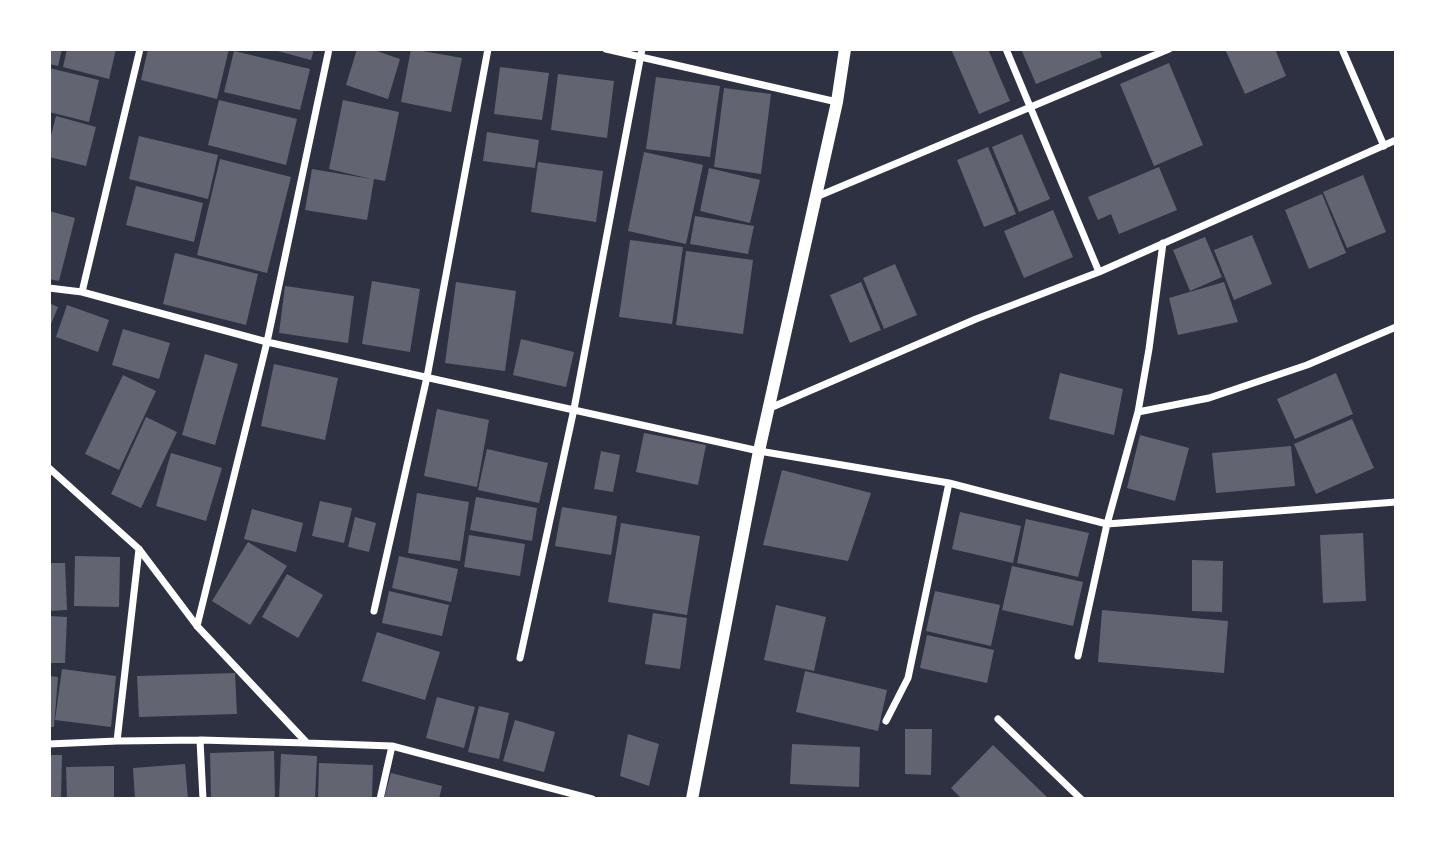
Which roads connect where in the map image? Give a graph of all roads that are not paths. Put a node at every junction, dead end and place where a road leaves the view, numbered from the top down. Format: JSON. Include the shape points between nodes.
{"nodes":[{"id":1,"x":140,"y":49,"type":"edge"},
{"id":2,"x":329,"y":49,"type":"edge"},
{"id":3,"x":488,"y":49,"type":"edge"},
{"id":4,"x":606,"y":49,"type":"edge"},
{"id":5,"x":845,"y":49,"type":"edge"},
{"id":6,"x":1006,"y":49,"type":"edge"},
{"id":7,"x":1169,"y":49,"type":"edge"},
{"id":8,"x":1342,"y":49,"type":"edge"},
{"id":9,"x":641,"y":52,"type":"edge"},
{"id":10,"x":837,"y":102,"type":"junction"},
{"id":11,"x":1030,"y":107,"type":"junction"},
{"id":12,"x":1396,"y":140,"type":"edge"},
{"id":13,"x":1384,"y":146,"type":"junction"},
{"id":14,"x":816,"y":197,"type":"junction"},
{"id":15,"x":1163,"y":243,"type":"junction"},
{"id":16,"x":1099,"y":272,"type":"junction"},
{"id":17,"x":49,"y":288,"type":"edge"},
{"id":18,"x":82,"y":292,"type":"junction"},
{"id":19,"x":1396,"y":327,"type":"edge"},
{"id":20,"x":267,"y":342,"type":"junction"},
{"id":21,"x":428,"y":377,"type":"junction"},
{"id":22,"x":770,"y":408,"type":"junction"},
{"id":23,"x":574,"y":409,"type":"junction"},
{"id":24,"x":1138,"y":412,"type":"junction"},
{"id":25,"x":759,"y":451,"type":"junction"},
{"id":26,"x":49,"y":468,"type":"edge"},
{"id":27,"x":948,"y":483,"type":"junction"},
{"id":28,"x":1396,"y":502,"type":"edge"},
{"id":29,"x":1107,"y":523,"type":"junction"},
{"id":30,"x":139,"y":549,"type":"junction"},
{"id":31,"x":374,"y":611,"type":"dead end"},
{"id":32,"x":197,"y":626,"type":"junction"},
{"id":33,"x":1078,"y":656,"type":"dead end"},
{"id":34,"x":520,"y":658,"type":"dead end"},
{"id":35,"x":998,"y":719,"type":"dead end"},
{"id":36,"x":886,"y":721,"type":"dead end"},
{"id":37,"x":200,"y":740,"type":"junction"},
{"id":38,"x":117,"y":741,"type":"junction"},
{"id":39,"x":307,"y":743,"type":"junction"},
{"id":40,"x":49,"y":744,"type":"edge"},
{"id":41,"x":392,"y":746,"type":"junction"},
{"id":42,"x":203,"y":799,"type":"edge"},
{"id":43,"x":380,"y":799,"type":"edge"},
{"id":44,"x":592,"y":799,"type":"edge"},
{"id":45,"x":692,"y":799,"type":"edge"},
{"id":46,"x":1081,"y":799,"type":"edge"}],
"edges":[{"from":1,"to":18,"type":"street"},
{"from":2,"to":20,"type":"street"},
{"from":3,"to":21,"type":"street"},
{"from":4,"to":9,"type":"street"},
{"from":5,"to":10,"type":"street"},
{"from":6,"to":11,"type":"street"},
{"from":7,"to":11,"type":"street"},
{"from":8,"to":13,"type":"street"},
{"from":9,"to":10,"type":"street"},
{"from":9,"to":23,"type":"street"},
{"from":10,"to":14,"type":"street"},
{"from":11,"to":14,"type":"street"},
{"from":11,"to":16,"type":"street"},
{"from":12,"to":13,"type":"street"},
{"from":13,"to":15,"type":"street"},
{"from":14,"to":22,"type":"street"},
{"from":15,"to":16,"type":"street"},
{"from":15,"to":24,"type":"street"},
{"from":16,"to":22,"type":"street","via":[[976,318]]},
{"from":17,"to":18,"type":"street"},
{"from":18,"to":20,"type":"street"},
{"from":19,"to":24,"type":"street","via":[[1307,365],[1209,398]]},
{"from":20,"to":21,"type":"street"},
{"from":20,"to":32,"type":"street"},
{"from":21,"to":23,"type":"street"},
{"from":21,"to":31,"type":"street"},
{"from":22,"to":25,"type":"street"},
{"from":23,"to":25,"type":"street"},
{"from":23,"to":34,"type":"street"},
{"from":24,"to":29,"type":"street"},
{"from":25,"to":27,"type":"street"},
{"from":25,"to":45,"type":"street"},
{"from":26,"to":30,"type":"street"},
{"from":27,"to":29,"type":"street"},
{"from":27,"to":36,"type":"street","via":[[908,678]]},
{"from":28,"to":29,"type":"street"},
{"from":29,"to":33,"type":"street"},
{"from":30,"to":32,"type":"street"},
{"from":30,"to":38,"type":"street"},
{"from":32,"to":39,"type":"street"},
{"from":35,"to":46,"type":"street"},
{"from":37,"to":38,"type":"street"},
{"from":37,"to":39,"type":"street"},
{"from":37,"to":42,"type":"street"},
{"from":38,"to":40,"type":"street"},
{"from":39,"to":41,"type":"street"},
{"from":41,"to":43,"type":"street"},
{"from":41,"to":44,"type":"street"}]}
